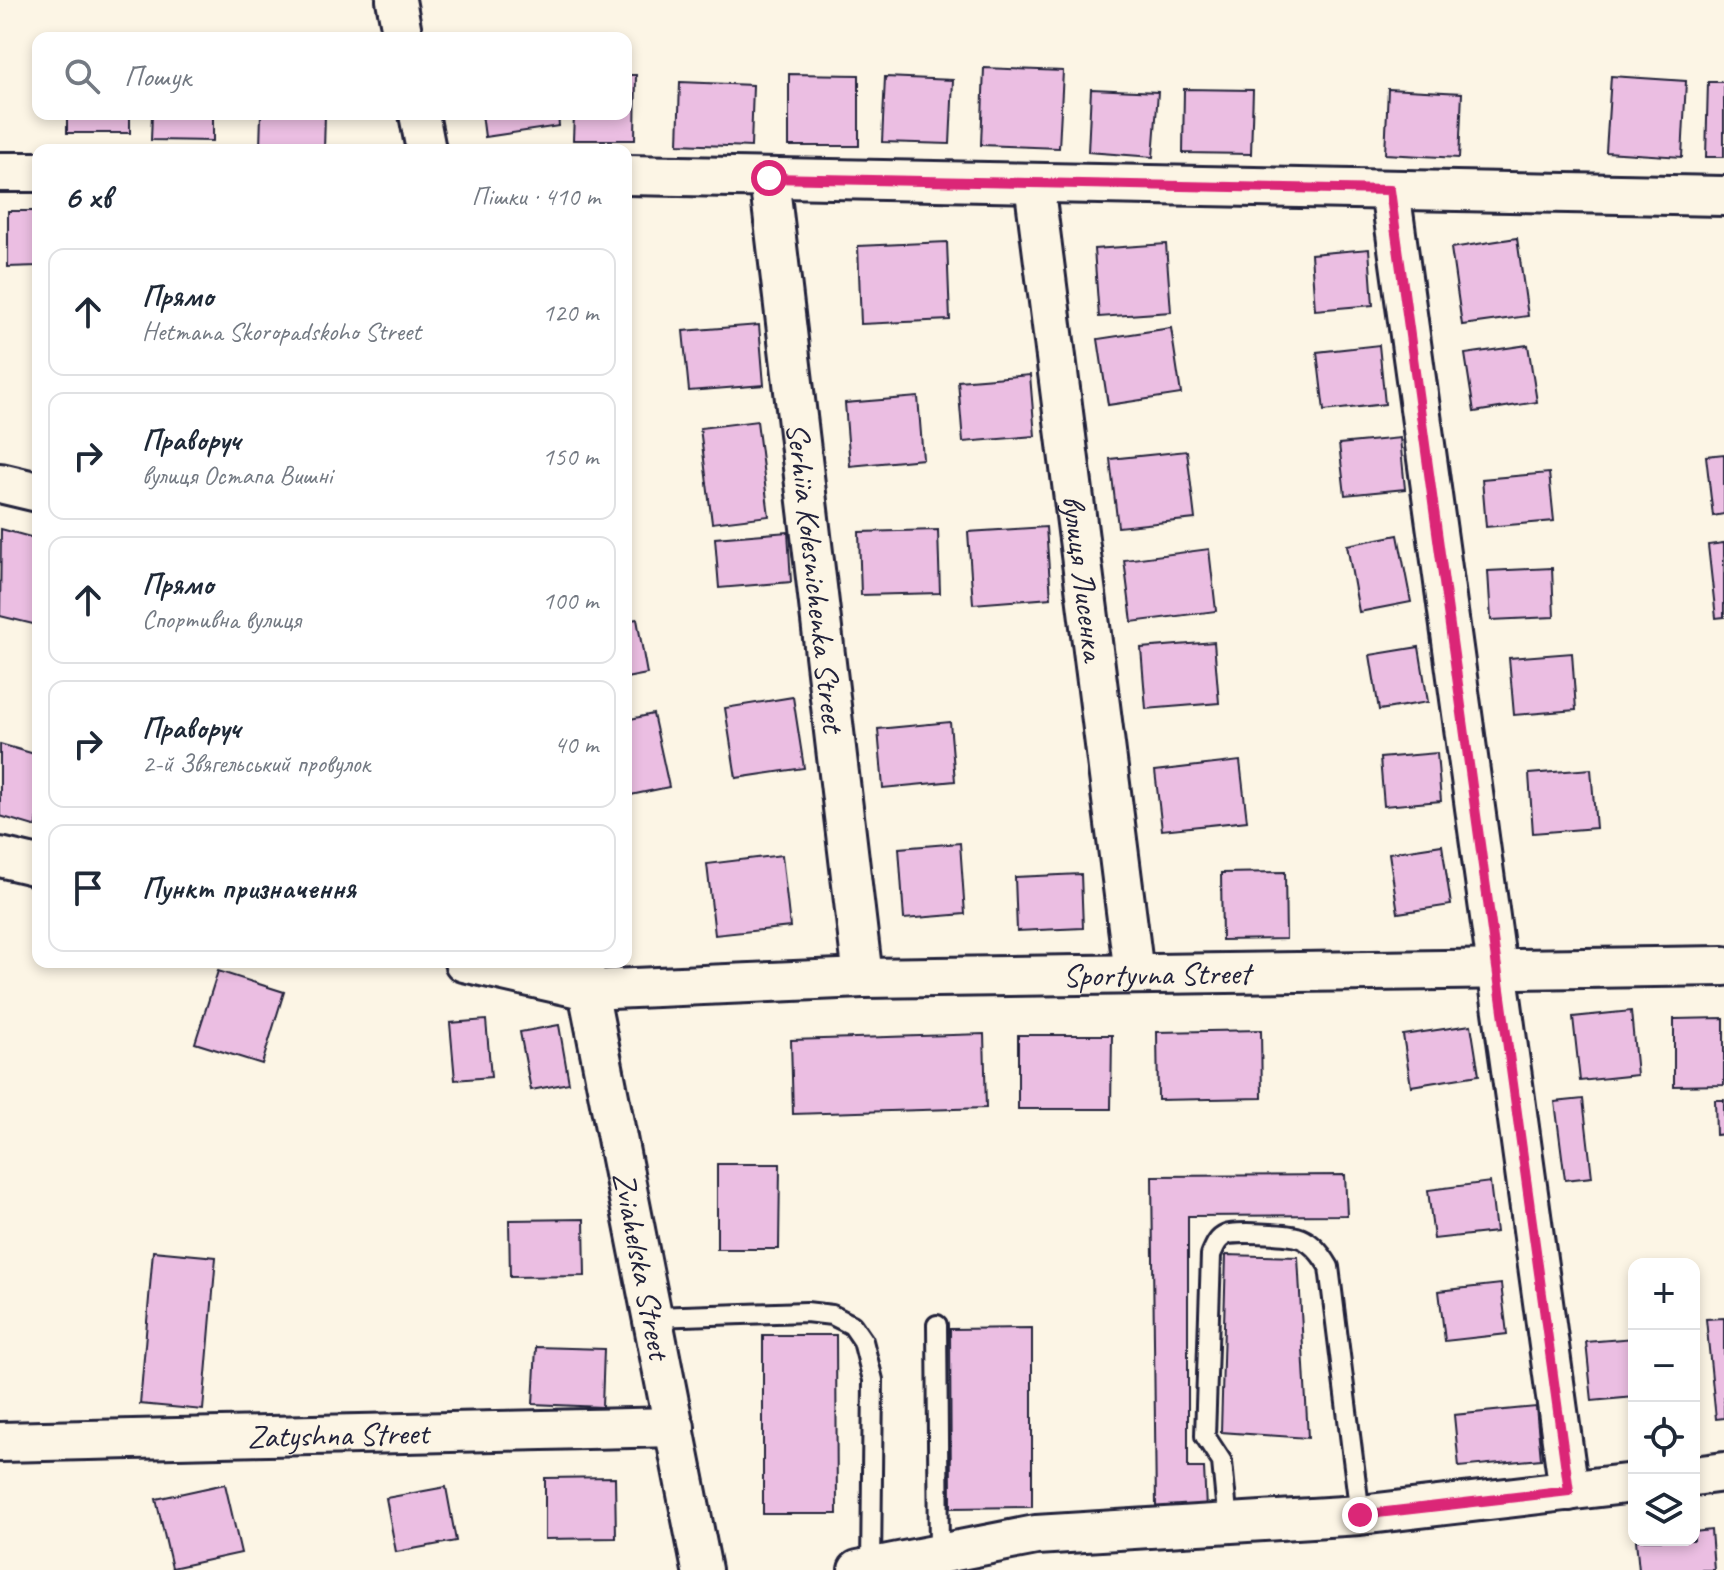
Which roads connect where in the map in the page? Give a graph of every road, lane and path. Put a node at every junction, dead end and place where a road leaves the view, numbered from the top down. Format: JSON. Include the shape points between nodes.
{"nodes":[{"id":1,"x":396,"y":0,"type":"edge"},
{"id":2,"x":402,"y":32,"type":"edge"},
{"id":3,"x":420,"y":120,"type":"edge"},
{"id":4,"x":425,"y":144,"type":"edge"},
{"id":5,"x":0,"y":172,"type":"edge"},
{"id":6,"x":32,"y":172,"type":"edge"},
{"id":7,"x":632,"y":175,"type":"edge"},
{"id":8,"x":769,"y":178,"type":"junction"},
{"id":9,"x":1034,"y":183,"type":"junction"},
{"id":10,"x":1390,"y":190,"type":"junction"},
{"id":11,"x":1724,"y":196,"type":"edge"},
{"id":12,"x":0,"y":483,"type":"edge"},
{"id":13,"x":32,"y":491,"type":"edge"},
{"id":14,"x":0,"y":857,"type":"edge"},
{"id":15,"x":32,"y":865,"type":"edge"},
{"id":16,"x":1724,"y":966,"type":"edge"},
{"id":17,"x":516,"y":968,"type":"edge"},
{"id":18,"x":1498,"y":970,"type":"junction"},
{"id":19,"x":1134,"y":974,"type":"junction"},
{"id":20,"x":585,"y":976,"type":"edge"},
{"id":21,"x":863,"y":978,"type":"junction"},
{"id":22,"x":653,"y":1317,"type":"junction"},
{"id":23,"x":937,"y":1325,"type":"dead end"},
{"id":24,"x":675,"y":1427,"type":"junction"},
{"id":25,"x":0,"y":1442,"type":"edge"},
{"id":26,"x":1724,"y":1472,"type":"edge"},
{"id":27,"x":1700,"y":1475,"type":"edge"},
{"id":28,"x":1628,"y":1484,"type":"edge"},
{"id":29,"x":1569,"y":1491,"type":"junction"},
{"id":30,"x":1360,"y":1515,"type":"junction"},
{"id":31,"x":1228,"y":1523,"type":"junction"},
{"id":32,"x":939,"y":1555,"type":"junction"},
{"id":33,"x":864,"y":1569,"type":"edge"},
{"id":34,"x":702,"y":1570,"type":"edge"}],
"edges":[{"from":1,"to":2,"type":"street"},
{"from":3,"to":4,"type":"street"},
{"from":5,"to":6,"type":"street"},
{"from":7,"to":8,"type":"street"},
{"from":8,"to":9,"type":"street"},
{"from":8,"to":21,"type":"street","name":"Serhiia Kolesnichenka Street"},
{"from":9,"to":10,"type":"street"},
{"from":9,"to":19,"type":"street","name":"вулиця Лисенка"},
{"from":10,"to":11,"type":"street"},
{"from":10,"to":18,"type":"street"},
{"from":12,"to":13,"type":"street"},
{"from":14,"to":15,"type":"street"},
{"from":16,"to":18,"type":"street","name":"Sportyvna Street"},
{"from":17,"to":20,"type":"street","name":"Sportyvna Street"},
{"from":18,"to":19,"type":"street","name":"Sportyvna Street"},
{"from":18,"to":29,"type":"street"},
{"from":19,"to":21,"type":"street","name":"Sportyvna Street"},
{"from":20,"to":21,"type":"street","name":"Sportyvna Street"},
{"from":20,"to":22,"type":"street","name":"Zviahelska Street"},
{"from":22,"to":24,"type":"street","name":"Zviahelska Street"},
{"from":22,"to":33,"type":"lane","via":[[806,1312],[832,1315],[852,1325],[863,1341],[873,1380]]},
{"from":23,"to":32,"type":"lane"},
{"from":24,"to":25,"type":"street","name":"Zatyshna Street"},
{"from":24,"to":34,"type":"street","name":"Zviahelska Street"},
{"from":26,"to":27,"type":"street"},
{"from":28,"to":29,"type":"street"},
{"from":29,"to":30,"type":"street"},
{"from":30,"to":31,"type":"street"},
{"from":30,"to":31,"type":"lane","via":[[1329,1267],[1320,1251],[1299,1237],[1238,1233],[1216,1242],[1211,1255],[1205,1421],[1205,1436],[1222,1462]]},
{"from":31,"to":32,"type":"street","via":[[1036,1535]]},
{"from":32,"to":33,"type":"street"}]}
